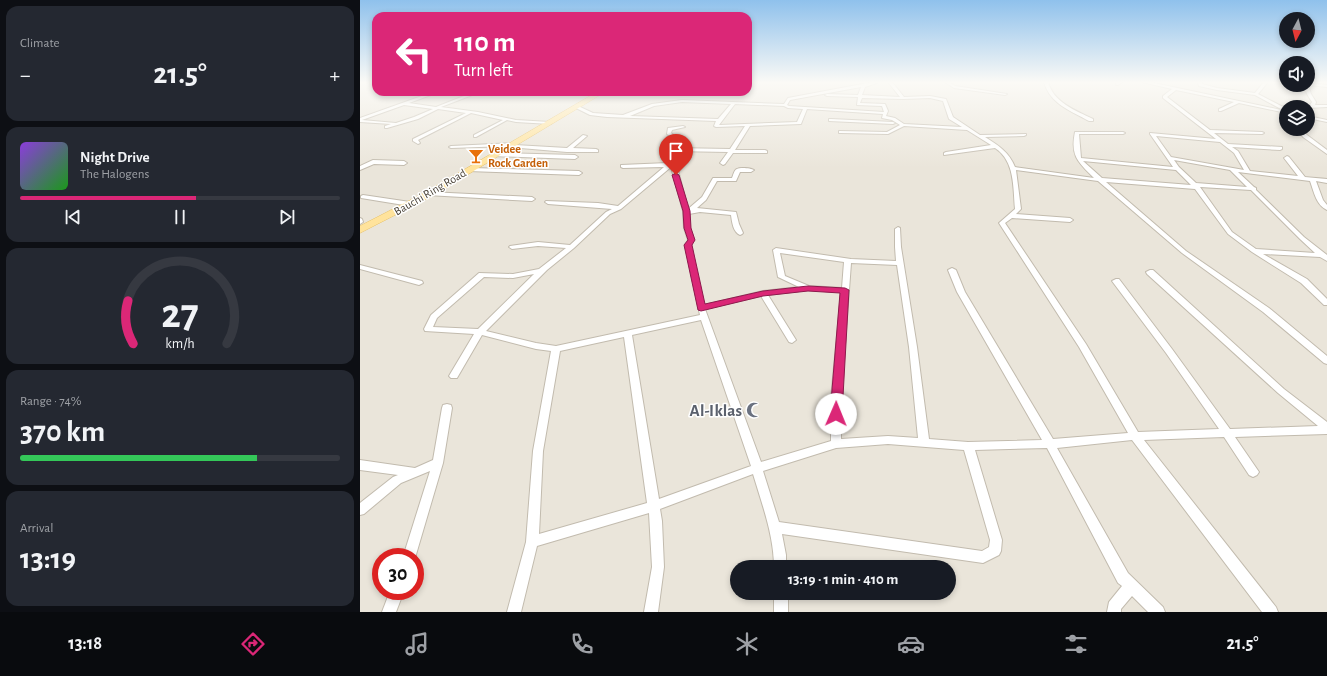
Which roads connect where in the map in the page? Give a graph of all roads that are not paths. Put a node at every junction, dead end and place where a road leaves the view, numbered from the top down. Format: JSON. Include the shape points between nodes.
{"nodes":[{"id":1,"x":386,"y":111,"type":"edge"},
{"id":2,"x":432,"y":111,"type":"edge"},
{"id":3,"x":459,"y":111,"type":"edge"},
{"id":4,"x":571,"y":111,"type":"edge"},
{"id":5,"x":585,"y":111,"type":"edge"},
{"id":6,"x":639,"y":111,"type":"edge"},
{"id":7,"x":727,"y":111,"type":"edge"},
{"id":8,"x":805,"y":111,"type":"edge"},
{"id":9,"x":846,"y":111,"type":"edge"},
{"id":10,"x":886,"y":111,"type":"edge"},
{"id":11,"x":949,"y":111,"type":"edge"},
{"id":12,"x":1074,"y":111,"type":"edge"},
{"id":13,"x":1182,"y":111,"type":"edge"},
{"id":14,"x":472,"y":112,"type":"junction"},
{"id":15,"x":884,"y":113,"type":"junction"},
{"id":16,"x":624,"y":117,"type":"junction"},
{"id":17,"x":1315,"y":118,"type":"edge"},
{"id":18,"x":506,"y":119,"type":"junction"},
{"id":19,"x":689,"y":119,"type":"junction"},
{"id":20,"x":360,"y":120,"type":"edge"},
{"id":21,"x":719,"y":120,"type":"junction"},
{"id":22,"x":831,"y":120,"type":"dead end"},
{"id":23,"x":1091,"y":120,"type":"dead end"},
{"id":24,"x":1327,"y":121,"type":"edge"},
{"id":25,"x":550,"y":123,"type":"junction"},
{"id":26,"x":397,"y":124,"type":"junction"},
{"id":27,"x":748,"y":125,"type":"junction"},
{"id":28,"x":903,"y":125,"type":"junction"},
{"id":29,"x":387,"y":127,"type":"dead end"},
{"id":30,"x":969,"y":130,"type":"junction"},
{"id":31,"x":1209,"y":131,"type":"junction"},
{"id":32,"x":841,"y":132,"type":"dead end"},
{"id":33,"x":1123,"y":133,"type":"dead end"},
{"id":34,"x":1262,"y":133,"type":"dead end"},
{"id":35,"x":1024,"y":135,"type":"dead end"},
{"id":36,"x":476,"y":136,"type":"dead end"},
{"id":37,"x":585,"y":136,"type":"dead end"},
{"id":38,"x":980,"y":136,"type":"junction"},
{"id":39,"x":1305,"y":136,"type":"edge"},
{"id":40,"x":1219,"y":141,"type":"junction"},
{"id":41,"x":418,"y":143,"type":"dead end"},
{"id":42,"x":511,"y":145,"type":"junction"},
{"id":43,"x":1226,"y":145,"type":"junction"},
{"id":44,"x":996,"y":146,"type":"junction"},
{"id":45,"x":450,"y":147,"type":"dead end"},
{"id":46,"x":1280,"y":148,"type":"dead end"},
{"id":47,"x":670,"y":149,"type":"junction"},
{"id":48,"x":567,"y":150,"type":"junction"},
{"id":49,"x":596,"y":151,"type":"dead end"},
{"id":50,"x":732,"y":151,"type":"junction"},
{"id":51,"x":766,"y":152,"type":"dead end"},
{"id":52,"x":1327,"y":152,"type":"edge"},
{"id":53,"x":946,"y":154,"type":"dead end"},
{"id":54,"x":494,"y":155,"type":"junction"},
{"id":55,"x":575,"y":157,"type":"dead end"},
{"id":56,"x":1170,"y":158,"type":"junction"},
{"id":57,"x":1287,"y":158,"type":"dead end"},
{"id":58,"x":1079,"y":159,"type":"junction"},
{"id":59,"x":723,"y":162,"type":"dead end"},
{"id":60,"x":404,"y":163,"type":"dead end"},
{"id":61,"x":671,"y":164,"type":"junction"},
{"id":62,"x":623,"y":166,"type":"dead end"},
{"id":63,"x":360,"y":168,"type":"edge"},
{"id":64,"x":1012,"y":168,"type":"junction"},
{"id":65,"x":1179,"y":169,"type":"junction"},
{"id":66,"x":1232,"y":169,"type":"junction"},
{"id":67,"x":470,"y":170,"type":"junction"},
{"id":68,"x":751,"y":170,"type":"dead end"},
{"id":69,"x":579,"y":172,"type":"dead end"},
{"id":70,"x":1248,"y":172,"type":"junction"},
{"id":71,"x":1302,"y":177,"type":"junction"},
{"id":72,"x":1312,"y":178,"type":"junction"},
{"id":73,"x":1100,"y":180,"type":"junction"},
{"id":74,"x":1327,"y":181,"type":"edge"},
{"id":75,"x":1196,"y":186,"type":"junction"},
{"id":76,"x":1254,"y":189,"type":"junction"},
{"id":77,"x":429,"y":194,"type":"junction"},
{"id":78,"x":363,"y":197,"type":"dead end"},
{"id":79,"x":532,"y":199,"type":"dead end"},
{"id":80,"x":548,"y":202,"type":"dead end"},
{"id":81,"x":410,"y":204,"type":"junction"},
{"id":82,"x":619,"y":208,"type":"junction"},
{"id":83,"x":1327,"y":208,"type":"edge"},
{"id":84,"x":686,"y":213,"type":"junction"},
{"id":85,"x":1012,"y":216,"type":"junction"},
{"id":86,"x":1070,"y":220,"type":"dead end"},
{"id":87,"x":898,"y":229,"type":"dead end"},
{"id":88,"x":360,"y":230,"type":"edge"},
{"id":89,"x":740,"y":233,"type":"dead end"},
{"id":90,"x":512,"y":247,"type":"dead end"},
{"id":91,"x":572,"y":247,"type":"junction"},
{"id":92,"x":1254,"y":251,"type":"junction"},
{"id":93,"x":1324,"y":255,"type":"edge"},
{"id":94,"x":1327,"y":259,"type":"edge"},
{"id":95,"x":848,"y":260,"type":"junction"},
{"id":96,"x":900,"y":263,"type":"junction"},
{"id":97,"x":360,"y":267,"type":"edge"},
{"id":98,"x":543,"y":269,"type":"junction"},
{"id":99,"x":952,"y":270,"type":"dead end"},
{"id":100,"x":1150,"y":272,"type":"dead end"},
{"id":101,"x":1116,"y":281,"type":"dead end"},
{"id":102,"x":419,"y":284,"type":"dead end"},
{"id":103,"x":808,"y":288,"type":"junction"},
{"id":104,"x":845,"y":290,"type":"junction"},
{"id":105,"x":763,"y":293,"type":"junction"},
{"id":106,"x":1327,"y":303,"type":"edge"},
{"id":107,"x":701,"y":308,"type":"junction"},
{"id":108,"x":704,"y":318,"type":"junction"},
{"id":109,"x":480,"y":332,"type":"junction"},
{"id":110,"x":628,"y":334,"type":"junction"},
{"id":111,"x":792,"y":340,"type":"dead end"},
{"id":112,"x":556,"y":349,"type":"junction"},
{"id":113,"x":1327,"y":361,"type":"edge"},
{"id":114,"x":454,"y":376,"type":"dead end"},
{"id":115,"x":447,"y":408,"type":"dead end"},
{"id":116,"x":1327,"y":429,"type":"edge"},
{"id":117,"x":1228,"y":433,"type":"junction"},
{"id":118,"x":1135,"y":436,"type":"junction"},
{"id":119,"x":924,"y":443,"type":"junction"},
{"id":120,"x":836,"y":444,"type":"junction"},
{"id":121,"x":1050,"y":444,"type":"junction"},
{"id":122,"x":968,"y":446,"type":"junction"},
{"id":123,"x":438,"y":463,"type":"junction"},
{"id":124,"x":360,"y":465,"type":"edge"},
{"id":125,"x":757,"y":468,"type":"junction"},
{"id":126,"x":415,"y":472,"type":"junction"},
{"id":127,"x":1253,"y":472,"type":"dead end"},
{"id":128,"x":654,"y":506,"type":"junction"},
{"id":129,"x":360,"y":510,"type":"edge"},
{"id":130,"x":774,"y":527,"type":"junction"},
{"id":131,"x":532,"y":542,"type":"junction"},
{"id":132,"x":412,"y":548,"type":"edge"},
{"id":133,"x":780,"y":560,"type":"edge"},
{"id":134,"x":1131,"y":586,"type":"junction"},
{"id":135,"x":394,"y":600,"type":"edge"},
{"id":136,"x":781,"y":600,"type":"edge"},
{"id":137,"x":389,"y":612,"type":"edge"},
{"id":138,"x":514,"y":612,"type":"edge"},
{"id":139,"x":651,"y":612,"type":"edge"},
{"id":140,"x":781,"y":612,"type":"edge"},
{"id":141,"x":1114,"y":612,"type":"edge"},
{"id":142,"x":1158,"y":612,"type":"edge"},
{"id":143,"x":1271,"y":612,"type":"edge"}],
"edges":[{"from":1,"to":20,"type":"street"},
{"from":2,"to":26,"type":"street"},
{"from":3,"to":14,"type":"street"},
{"from":4,"to":25,"type":"main road","name":"Bauchi Ring Road"},
{"from":5,"to":16,"type":"street","via":[[592,114]]},
{"from":6,"to":16,"type":"street"},
{"from":7,"to":21,"type":"street"},
{"from":8,"to":27,"type":"street","via":[[799,123]]},
{"from":9,"to":15,"type":"street"},
{"from":10,"to":15,"type":"street"},
{"from":11,"to":30,"type":"street","via":[[951,118]]},
{"from":12,"to":23,"type":"street"},
{"from":13,"to":31,"type":"street"},
{"from":14,"to":18,"type":"street"},
{"from":14,"to":41,"type":"street","via":[[415,140]]},
{"from":15,"to":28,"type":"street","via":[[884,117]]},
{"from":16,"to":19,"type":"street"},
{"from":17,"to":24,"type":"street"},
{"from":18,"to":25,"type":"street"},
{"from":18,"to":36,"type":"street"},
{"from":19,"to":21,"type":"street"},
{"from":19,"to":47,"type":"street","via":[[683,127],[670,129],[669,134],[674,137]]},
{"from":20,"to":26,"type":"street"},
{"from":21,"to":27,"type":"street","via":[[716,126]]},
{"from":22,"to":28,"type":"street"},
{"from":25,"to":42,"type":"main road","name":"Bauchi Ring Road"},
{"from":26,"to":29,"type":"street"},
{"from":27,"to":50,"type":"street"},
{"from":28,"to":30,"type":"street"},
{"from":28,"to":32,"type":"street","via":[[888,133]]},
{"from":30,"to":38,"type":"street"},
{"from":31,"to":34,"type":"street"},
{"from":31,"to":40,"type":"street"},
{"from":33,"to":58,"type":"street","via":[[1077,133],[1075,148]]},
{"from":35,"to":38,"type":"street"},
{"from":37,"to":48,"type":"street"},
{"from":38,"to":44,"type":"street"},
{"from":39,"to":52,"type":"street"},
{"from":40,"to":43,"type":"street"},
{"from":40,"to":56,"type":"street","via":[[1152,134]]},
{"from":42,"to":45,"type":"street"},
{"from":42,"to":48,"type":"street"},
{"from":42,"to":54,"type":"main road","name":"Bauchi Ring Road"},
{"from":43,"to":46,"type":"street"},
{"from":43,"to":70,"type":"street","via":[[1236,152]]},
{"from":44,"to":53,"type":"street"},
{"from":44,"to":64,"type":"street","via":[[1009,159]]},
{"from":47,"to":50,"type":"street"},
{"from":47,"to":61,"type":"street"},
{"from":48,"to":49,"type":"street"},
{"from":50,"to":51,"type":"street"},
{"from":50,"to":59,"type":"street"},
{"from":54,"to":55,"type":"street"},
{"from":54,"to":67,"type":"main road","name":"Bauchi Ring Road"},
{"from":56,"to":65,"type":"street"},
{"from":56,"to":66,"type":"street"},
{"from":57,"to":71,"type":"street"},
{"from":58,"to":65,"type":"street"},
{"from":58,"to":73,"type":"street"},
{"from":60,"to":63,"type":"street","via":[[373,162]]},
{"from":61,"to":62,"type":"street"},
{"from":61,"to":82,"type":"street"},
{"from":61,"to":84,"type":"street"},
{"from":64,"to":73,"type":"street"},
{"from":64,"to":85,"type":"street","via":[[1019,202],[1018,209]]},
{"from":65,"to":75,"type":"street"},
{"from":66,"to":70,"type":"street"},
{"from":66,"to":76,"type":"street"},
{"from":67,"to":69,"type":"street"},
{"from":67,"to":77,"type":"main road","name":"Bauchi Ring Road"},
{"from":68,"to":84,"type":"street","via":[[738,170],[734,180],[715,179],[706,198]]},
{"from":70,"to":71,"type":"street"},
{"from":71,"to":72,"type":"street"},
{"from":72,"to":74,"type":"street"},
{"from":72,"to":83,"type":"street","via":[[1320,201]]},
{"from":73,"to":75,"type":"street"},
{"from":73,"to":113,"type":"street","via":[[1184,252],[1266,310]]},
{"from":75,"to":76,"type":"street"},
{"from":75,"to":92,"type":"street","via":[[1230,233]]},
{"from":76,"to":93,"type":"street"},
{"from":77,"to":79,"type":"street"},
{"from":77,"to":81,"type":"main road","name":"Bauchi Ring Road"},
{"from":78,"to":81,"type":"street"},
{"from":80,"to":82,"type":"street"},
{"from":81,"to":88,"type":"main road","name":"Bauchi Ring Road"},
{"from":82,"to":91,"type":"street","via":[[608,213]]},
{"from":84,"to":89,"type":"street","via":[[700,210],[734,213]]},
{"from":84,"to":107,"type":"street","via":[[692,240],[688,245]]},
{"from":85,"to":86,"type":"street"},
{"from":85,"to":118,"type":"street","via":[[1004,219],[1002,223],[1083,346]]},
{"from":87,"to":96,"type":"street"},
{"from":90,"to":91,"type":"street","via":[[538,244]]},
{"from":91,"to":98,"type":"street"},
{"from":92,"to":93,"type":"street"},
{"from":92,"to":106,"type":"street","via":[[1304,281]]},
{"from":93,"to":94,"type":"street"},
{"from":95,"to":96,"type":"street"},
{"from":95,"to":103,"type":"street","via":[[776,250],[782,276]]},
{"from":95,"to":104,"type":"street"},
{"from":96,"to":119,"type":"street"},
{"from":97,"to":102,"type":"street"},
{"from":98,"to":109,"type":"street"},
{"from":98,"to":109,"type":"street","via":[[513,276],[482,275],[434,317],[428,329]]},
{"from":99,"to":121,"type":"street","via":[[962,292]]},
{"from":100,"to":116,"type":"street","via":[[1281,391]]},
{"from":101,"to":117,"type":"street"},
{"from":103,"to":104,"type":"street"},
{"from":103,"to":105,"type":"street"},
{"from":104,"to":120,"type":"street","via":[[836,399]]},
{"from":105,"to":107,"type":"street"},
{"from":105,"to":111,"type":"street"},
{"from":107,"to":108,"type":"street"},
{"from":108,"to":110,"type":"street"},
{"from":108,"to":125,"type":"street"},
{"from":109,"to":112,"type":"street"},
{"from":109,"to":114,"type":"street"},
{"from":110,"to":112,"type":"street"},
{"from":110,"to":128,"type":"street"},
{"from":112,"to":131,"type":"street","via":[[538,451]]},
{"from":115,"to":123,"type":"street"},
{"from":116,"to":117,"type":"street"},
{"from":117,"to":118,"type":"street"},
{"from":117,"to":127,"type":"street"},
{"from":118,"to":121,"type":"street"},
{"from":118,"to":143,"type":"street"},
{"from":119,"to":120,"type":"street","via":[[888,440]]},
{"from":119,"to":122,"type":"street"},
{"from":120,"to":125,"type":"street"},
{"from":121,"to":122,"type":"street"},
{"from":121,"to":134,"type":"street","via":[[1123,578]]},
{"from":122,"to":130,"type":"street","via":[[996,540],[995,551],[983,557]]},
{"from":123,"to":126,"type":"street"},
{"from":123,"to":132,"type":"street"},
{"from":124,"to":126,"type":"street"},
{"from":125,"to":128,"type":"street"},
{"from":125,"to":130,"type":"street"},
{"from":126,"to":129,"type":"street","via":[[397,480]]},
{"from":128,"to":131,"type":"street"},
{"from":128,"to":139,"type":"street","via":[[658,567]]},
{"from":130,"to":133,"type":"street"},
{"from":131,"to":138,"type":"street"},
{"from":134,"to":141,"type":"street","via":[[1114,606]]},
{"from":134,"to":142,"type":"street"},
{"from":135,"to":137,"type":"street"},
{"from":136,"to":140,"type":"street"}]}
